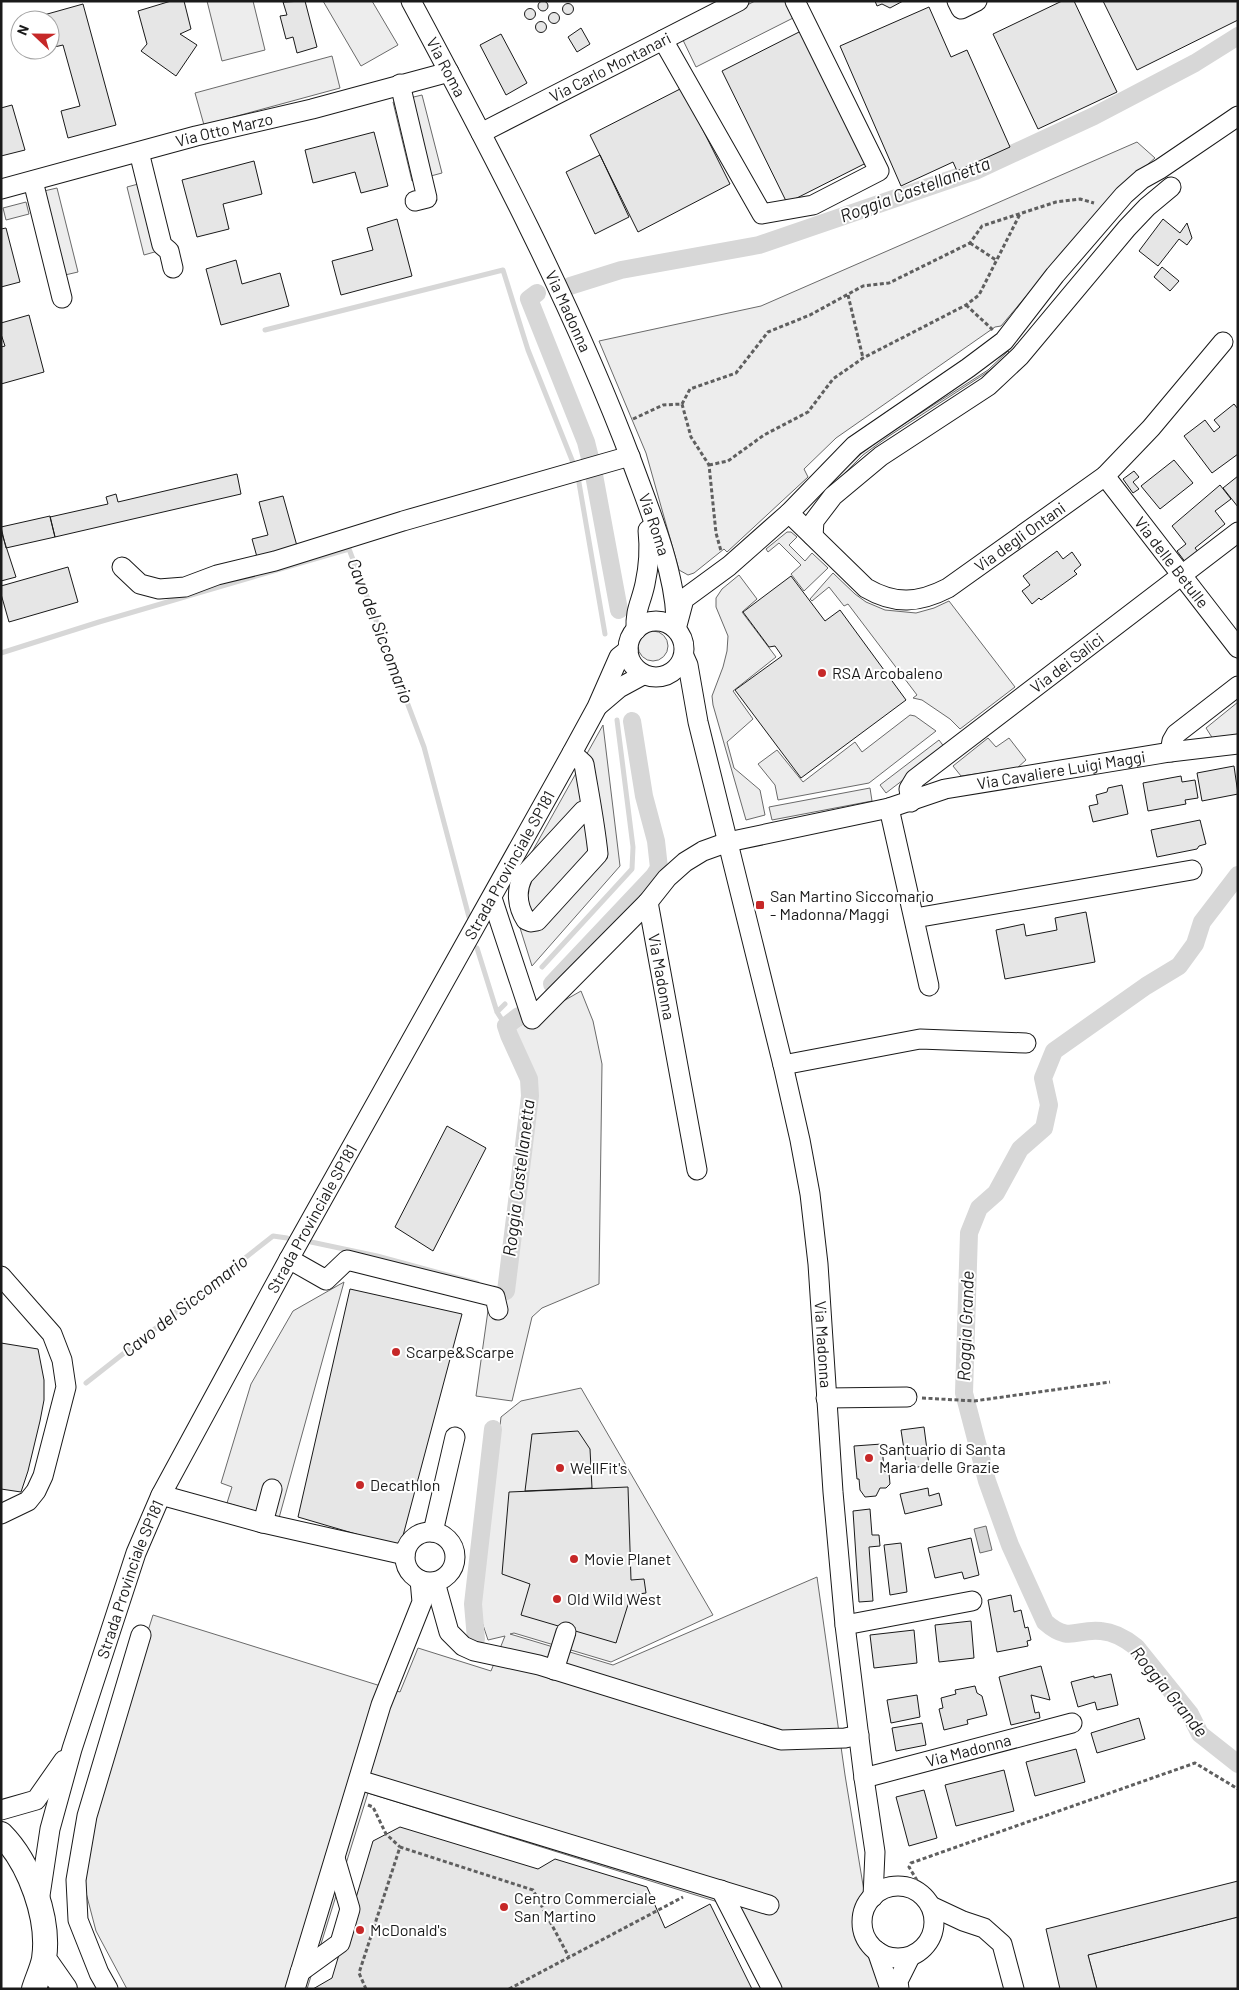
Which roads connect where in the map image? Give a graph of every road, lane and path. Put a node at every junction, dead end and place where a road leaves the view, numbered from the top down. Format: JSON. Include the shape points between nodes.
{"nodes":[{"id":1,"x":411,"y":1,"type":"edge"},
{"id":2,"x":739,"y":1,"type":"edge"},
{"id":3,"x":795,"y":1,"type":"edge"},
{"id":4,"x":663,"y":40,"type":"junction"},
{"id":5,"x":449,"y":72,"type":"junction"},
{"id":6,"x":400,"y":84,"type":"junction"},
{"id":7,"x":1238,"y":116,"type":"edge"},
{"id":8,"x":481,"y":133,"type":"junction"},
{"id":9,"x":139,"y":152,"type":"junction"},
{"id":10,"x":33,"y":181,"type":"junction"},
{"id":11,"x":1171,"y":187,"type":"dead end"},
{"id":12,"x":1,"y":189,"type":"edge"},
{"id":13,"x":415,"y":201,"type":"dead end"},
{"id":14,"x":1021,"y":213,"type":"junction"},
{"id":15,"x":1109,"y":213,"type":"junction"},
{"id":16,"x":1127,"y":228,"type":"junction"},
{"id":17,"x":970,"y":243,"type":"junction"},
{"id":18,"x":996,"y":260,"type":"junction"},
{"id":19,"x":173,"y":268,"type":"dead end"},
{"id":20,"x":848,"y":295,"type":"junction"},
{"id":21,"x":62,"y":298,"type":"dead end"},
{"id":22,"x":966,"y":305,"type":"junction"},
{"id":23,"x":1004,"y":341,"type":"junction"},
{"id":24,"x":1223,"y":342,"type":"dead end"},
{"id":25,"x":1020,"y":356,"type":"junction"},
{"id":26,"x":863,"y":358,"type":"junction"},
{"id":27,"x":682,"y":404,"type":"junction"},
{"id":28,"x":619,"y":426,"type":"junction"},
{"id":29,"x":630,"y":456,"type":"junction"},
{"id":30,"x":709,"y":465,"type":"junction"},
{"id":31,"x":1105,"y":476,"type":"junction"},
{"id":32,"x":807,"y":494,"type":"junction"},
{"id":33,"x":644,"y":495,"type":"junction"},
{"id":34,"x":833,"y":496,"type":"junction"},
{"id":35,"x":789,"y":513,"type":"junction"},
{"id":36,"x":1238,"y":532,"type":"edge"},
{"id":37,"x":814,"y":536,"type":"junction"},
{"id":38,"x":729,"y":566,"type":"junction"},
{"id":39,"x":122,"y":567,"type":"dead end"},
{"id":40,"x":1180,"y":575,"type":"junction"},
{"id":41,"x":669,"y":576,"type":"junction"},
{"id":42,"x":702,"y":586,"type":"junction"},
{"id":43,"x":676,"y":629,"type":"junction"},
{"id":44,"x":636,"y":630,"type":"junction"},
{"id":45,"x":1238,"y":648,"type":"edge"},
{"id":46,"x":628,"y":650,"type":"junction"},
{"id":47,"x":684,"y":656,"type":"junction"},
{"id":48,"x":651,"y":676,"type":"junction"},
{"id":49,"x":1238,"y":686,"type":"edge"},
{"id":50,"x":597,"y":707,"type":"junction"},
{"id":51,"x":698,"y":722,"type":"junction"},
{"id":52,"x":1238,"y":744,"type":"edge"},
{"id":53,"x":1170,"y":752,"type":"junction"},
{"id":54,"x":572,"y":753,"type":"junction"},
{"id":55,"x":911,"y":802,"type":"junction"},
{"id":56,"x":591,"y":808,"type":"junction"},
{"id":57,"x":889,"y":808,"type":"junction"},
{"id":58,"x":728,"y":842,"type":"junction"},
{"id":59,"x":1192,"y":870,"type":"dead end"},
{"id":60,"x":492,"y":898,"type":"junction"},
{"id":61,"x":648,"y":902,"type":"junction"},
{"id":62,"x":915,"y":918,"type":"junction"},
{"id":63,"x":929,"y":986,"type":"dead end"},
{"id":64,"x":1026,"y":1043,"type":"dead end"},
{"id":65,"x":783,"y":1065,"type":"junction"},
{"id":66,"x":697,"y":1170,"type":"dead end"},
{"id":67,"x":289,"y":1259,"type":"junction"},
{"id":68,"x":1,"y":1276,"type":"edge"},
{"id":69,"x":498,"y":1310,"type":"dead end"},
{"id":70,"x":1110,"y":1382,"type":"dead end"},
{"id":71,"x":907,"y":1397,"type":"joint"},
{"id":72,"x":826,"y":1398,"type":"junction"},
{"id":73,"x":455,"y":1437,"type":"dead end"},
{"id":74,"x":272,"y":1489,"type":"dead end"},
{"id":75,"x":161,"y":1495,"type":"junction"},
{"id":76,"x":1,"y":1514,"type":"edge"},
{"id":77,"x":263,"y":1523,"type":"junction"},
{"id":78,"x":433,"y":1532,"type":"junction"},
{"id":79,"x":405,"y":1555,"type":"junction"},
{"id":80,"x":428,"y":1581,"type":"junction"},
{"id":81,"x":972,"y":1601,"type":"dead end"},
{"id":82,"x":845,"y":1625,"type":"junction"},
{"id":83,"x":566,"y":1632,"type":"dead end"},
{"id":84,"x":141,"y":1635,"type":"dead end"},
{"id":85,"x":554,"y":1670,"type":"junction"},
{"id":86,"x":1072,"y":1723,"type":"dead end"},
{"id":87,"x":859,"y":1735,"type":"junction"},
{"id":88,"x":72,"y":1749,"type":"junction"},
{"id":89,"x":864,"y":1778,"type":"junction"},
{"id":90,"x":359,"y":1780,"type":"junction"},
{"id":91,"x":1238,"y":1789,"type":"edge"},
{"id":92,"x":353,"y":1801,"type":"junction"},
{"id":93,"x":1,"y":1810,"type":"edge"},
{"id":94,"x":1,"y":1834,"type":"edge"},
{"id":95,"x":400,"y":1847,"type":"junction"},
{"id":96,"x":875,"y":1852,"type":"junction"},
{"id":97,"x":335,"y":1858,"type":"junction"},
{"id":98,"x":700,"y":1884,"type":"junction"},
{"id":99,"x":892,"y":1887,"type":"junction"},
{"id":100,"x":720,"y":1890,"type":"junction"},
{"id":101,"x":873,"y":1896,"type":"junction"},
{"id":102,"x":925,"y":1899,"type":"junction"},
{"id":103,"x":39,"y":1902,"type":"junction"},
{"id":104,"x":769,"y":1905,"type":"dead end"},
{"id":105,"x":963,"y":1921,"type":"junction"},
{"id":106,"x":931,"y":1937,"type":"junction"},
{"id":107,"x":877,"y":1951,"type":"junction"},
{"id":108,"x":910,"y":1956,"type":"junction"},
{"id":109,"x":569,"y":1957,"type":"junction"},
{"id":110,"x":44,"y":1959,"type":"junction"},
{"id":111,"x":297,"y":1980,"type":"edge"},
{"id":112,"x":34,"y":1989,"type":"edge"},
{"id":113,"x":65,"y":1989,"type":"edge"},
{"id":114,"x":108,"y":1989,"type":"edge"},
{"id":115,"x":366,"y":1989,"type":"edge"},
{"id":116,"x":509,"y":1989,"type":"edge"},
{"id":117,"x":772,"y":1989,"type":"edge"},
{"id":118,"x":890,"y":1989,"type":"edge"},
{"id":119,"x":899,"y":1989,"type":"edge"},
{"id":120,"x":1014,"y":1989,"type":"edge"}],
"edges":[{"from":1,"to":5,"type":"street","name":"Via Roma"},
{"from":2,"to":4,"type":"street","name":"Via Carlo Montanari"},
{"from":3,"to":4,"type":"street","via":[[878,172],[813,205],[762,214]]},
{"from":4,"to":8,"type":"street","name":"Via Carlo Montanari"},
{"from":5,"to":6,"type":"street","name":"Via Otto Marzo"},
{"from":5,"to":8,"type":"street","name":"Via Roma"},
{"from":6,"to":9,"type":"street","name":"Via Otto Marzo"},
{"from":6,"to":13,"type":"street","via":[[427,198]]},
{"from":7,"to":15,"type":"street","via":[[1142,179]]},
{"from":8,"to":28,"type":"street","name":"Via Madonna","via":[[537,242]]},
{"from":9,"to":10,"type":"street","name":"Via Otto Marzo"},
{"from":9,"to":19,"type":"street","via":[[162,245],[169,251]]},
{"from":10,"to":12,"type":"street","name":"Via Otto Marzo"},
{"from":10,"to":21,"type":"street"},
{"from":11,"to":16,"type":"street"},
{"from":14,"to":15,"type":"path","via":[[1080,198]]},
{"from":14,"to":17,"type":"path","via":[[982,226]]},
{"from":14,"to":18,"type":"path"},
{"from":15,"to":16,"type":"street"},
{"from":15,"to":23,"type":"street","via":[[1054,275]]},
{"from":16,"to":25,"type":"street"},
{"from":17,"to":18,"type":"path"},
{"from":17,"to":20,"type":"path","via":[[889,283],[863,286]]},
{"from":18,"to":22,"type":"path","via":[[979,296]]},
{"from":20,"to":26,"type":"path"},
{"from":20,"to":27,"type":"path","via":[[768,332],[736,373],[690,389]]},
{"from":22,"to":23,"type":"path"},
{"from":22,"to":26,"type":"path"},
{"from":23,"to":25,"type":"street"},
{"from":23,"to":32,"type":"street","via":[[854,446]]},
{"from":24,"to":31,"type":"street","name":"Via degli Ontani","via":[[1151,428]]},
{"from":25,"to":34,"type":"street","via":[[988,386],[881,456]]},
{"from":26,"to":30,"type":"path","via":[[833,379],[808,412],[764,435],[728,461]]},
{"from":27,"to":28,"type":"path","via":[[663,405]]},
{"from":27,"to":30,"type":"path","via":[[691,437]]},
{"from":28,"to":29,"type":"street","name":"Via Madonna"},
{"from":29,"to":33,"type":"street","name":"Via Madonna"},
{"from":29,"to":39,"type":"street","via":[[185,587],[158,589],[140,584]]},
{"from":30,"to":38,"type":"path","via":[[719,547]]},
{"from":31,"to":37,"type":"street","name":"Via degli Ontani","via":[[948,588],[914,600],[880,596],[866,588]]},
{"from":31,"to":40,"type":"street","name":"Via delle Betulle"},
{"from":32,"to":34,"type":"street"},
{"from":32,"to":35,"type":"street"},
{"from":33,"to":41,"type":"street","name":"Via Roma"},
{"from":33,"to":44,"type":"street","name":"Via Roma","via":[[650,554],[645,586],[635,612]]},
{"from":34,"to":37,"type":"street","via":[[814,521]]},
{"from":35,"to":37,"type":"street","name":"Via degli Ontani"},
{"from":35,"to":38,"type":"street"},
{"from":36,"to":40,"type":"street","name":"Via dei Salici"},
{"from":38,"to":42,"type":"street"},
{"from":40,"to":45,"type":"street","name":"Via delle Betulle"},
{"from":40,"to":55,"type":"street","name":"Via dei Salici","via":[[915,779],[910,789]]},
{"from":41,"to":42,"type":"street","via":[[686,585]]},
{"from":41,"to":43,"type":"street","name":"Via Roma","via":[[675,596]]},
{"from":42,"to":43,"type":"street","via":[[684,599]]},
{"from":43,"to":44,"type":"street","via":[[660,621],[643,624]]},
{"from":43,"to":47,"type":"street","via":[[685,646]]},
{"from":44,"to":46,"type":"street"},
{"from":46,"to":48,"type":"street","via":[[635,668]]},
{"from":46,"to":50,"type":"street","name":"Strada Provinciale SP181","via":[[619,657]]},
{"from":47,"to":48,"type":"street","via":[[680,666],[671,674]]},
{"from":47,"to":51,"type":"street","name":"Via Madonna"},
{"from":48,"to":50,"type":"street","name":"Strada Provinciale SP181","via":[[620,688]]},
{"from":48,"to":51,"type":"street","name":"Via Madonna","via":[[682,692]]},
{"from":49,"to":53,"type":"street","via":[[1176,734]]},
{"from":50,"to":54,"type":"street","name":"Strada Provinciale SP181"},
{"from":51,"to":58,"type":"street","name":"Via Madonna"},
{"from":52,"to":53,"type":"street","name":"Via Cavaliere Luigi Maggi"},
{"from":53,"to":55,"type":"street","name":"Via Cavaliere Luigi Maggi","via":[[945,789]]},
{"from":54,"to":56,"type":"street","via":[[584,764]]},
{"from":54,"to":60,"type":"street","name":"Strada Provinciale SP181"},
{"from":55,"to":57,"type":"street","name":"Via Cavaliere Luigi Maggi"},
{"from":56,"to":56,"type":"street","via":[[598,854],[537,921],[526,920],[517,894],[523,876],[583,811]]},
{"from":57,"to":58,"type":"street","name":"Via Cavaliere Luigi Maggi"},
{"from":57,"to":62,"type":"street"},
{"from":58,"to":61,"type":"street","name":"Via Madonna","via":[[703,851],[686,862],[667,878]]},
{"from":58,"to":65,"type":"street","name":"Via Madonna"},
{"from":59,"to":62,"type":"street"},
{"from":60,"to":61,"type":"street","name":"Via Madonna","via":[[532,1019]]},
{"from":60,"to":67,"type":"street","name":"Strada Provinciale SP181"},
{"from":61,"to":66,"type":"street","name":"Via Madonna"},
{"from":62,"to":63,"type":"street"},
{"from":64,"to":65,"type":"street","via":[[920,1039]]},
{"from":65,"to":72,"type":"street","name":"Via Madonna","via":[[800,1140],[814,1227]]},
{"from":67,"to":69,"type":"street","via":[[326,1280],[347,1260],[496,1297]]},
{"from":67,"to":75,"type":"street","name":"Strada Provinciale SP181"},
{"from":68,"to":76,"type":"street","via":[[52,1334],[62,1360],[66,1387],[43,1476],[36,1491],[28,1501]]},
{"from":70,"to":71,"type":"path","via":[[974,1400]]},
{"from":71,"to":72,"type":"street"},
{"from":72,"to":82,"type":"street","name":"Via Madonna"},
{"from":73,"to":78,"type":"street"},
{"from":74,"to":77,"type":"street"},
{"from":75,"to":77,"type":"street"},
{"from":75,"to":88,"type":"street","name":"Strada Provinciale SP181","via":[[136,1553]]},
{"from":77,"to":79,"type":"street"},
{"from":78,"to":79,"type":"street","via":[[425,1532],[412,1540]]},
{"from":78,"to":80,"type":"street","via":[[447,1539],[455,1552],[453,1568],[448,1574]]},
{"from":79,"to":80,"type":"street","via":[[409,1570]]},
{"from":80,"to":85,"type":"street","via":[[449,1632],[464,1646]]},
{"from":80,"to":90,"type":"street","via":[[381,1705]]},
{"from":81,"to":82,"type":"street"},
{"from":82,"to":87,"type":"street","name":"Via Madonna"},
{"from":83,"to":85,"type":"street"},
{"from":84,"to":114,"type":"street","via":[[87,1816],[76,1880],[78,1920]]},
{"from":85,"to":87,"type":"street","via":[[780,1740]]},
{"from":86,"to":89,"type":"street","name":"Via Madonna"},
{"from":87,"to":89,"type":"street","name":"Via Madonna"},
{"from":88,"to":93,"type":"street","name":"Strada Provinciale SP181","via":[[36,1800]]},
{"from":88,"to":103,"type":"street","name":"Strada Provinciale SP181","via":[[50,1829]]},
{"from":89,"to":96,"type":"street","name":"Via Madonna"},
{"from":90,"to":92,"type":"street"},
{"from":90,"to":98,"type":"street"},
{"from":91,"to":102,"type":"path","via":[[1195,1763],[911,1863],[909,1867]]},
{"from":92,"to":95,"type":"path","via":[[373,1807],[386,1834]]},
{"from":92,"to":97,"type":"street"},
{"from":94,"to":103,"type":"main road","via":[[18,1856]]},
{"from":95,"to":109,"type":"path","via":[[533,1890]]},
{"from":95,"to":115,"type":"path","via":[[359,1973]]},
{"from":96,"to":99,"type":"street","name":"Via Madonna"},
{"from":96,"to":101,"type":"street","name":"Via Madonna"},
{"from":97,"to":111,"type":"street"},
{"from":97,"to":111,"type":"street","via":[[350,1909],[340,1943]]},
{"from":98,"to":100,"type":"street"},
{"from":98,"to":109,"type":"path","via":[[698,1900],[686,1896]]},
{"from":99,"to":101,"type":"street"},
{"from":99,"to":102,"type":"street","via":[[902,1886]]},
{"from":100,"to":104,"type":"street"},
{"from":100,"to":117,"type":"street"},
{"from":101,"to":107,"type":"street","name":"Via Madonna","via":[[862,1922],[866,1938]]},
{"from":102,"to":105,"type":"street"},
{"from":102,"to":106,"type":"street","via":[[934,1916]]},
{"from":103,"to":110,"type":"main road"},
{"from":105,"to":106,"type":"street"},
{"from":105,"to":120,"type":"street","via":[[984,1928],[1002,1944]]},
{"from":106,"to":108,"type":"street","via":[[919,1952]]},
{"from":107,"to":108,"type":"street","via":[[893,1958]]},
{"from":107,"to":118,"type":"street","name":"Via Madonna"},
{"from":108,"to":119,"type":"street","via":[[898,1982]]},
{"from":109,"to":116,"type":"path"},
{"from":110,"to":112,"type":"main road"},
{"from":110,"to":113,"type":"main road"}]}
